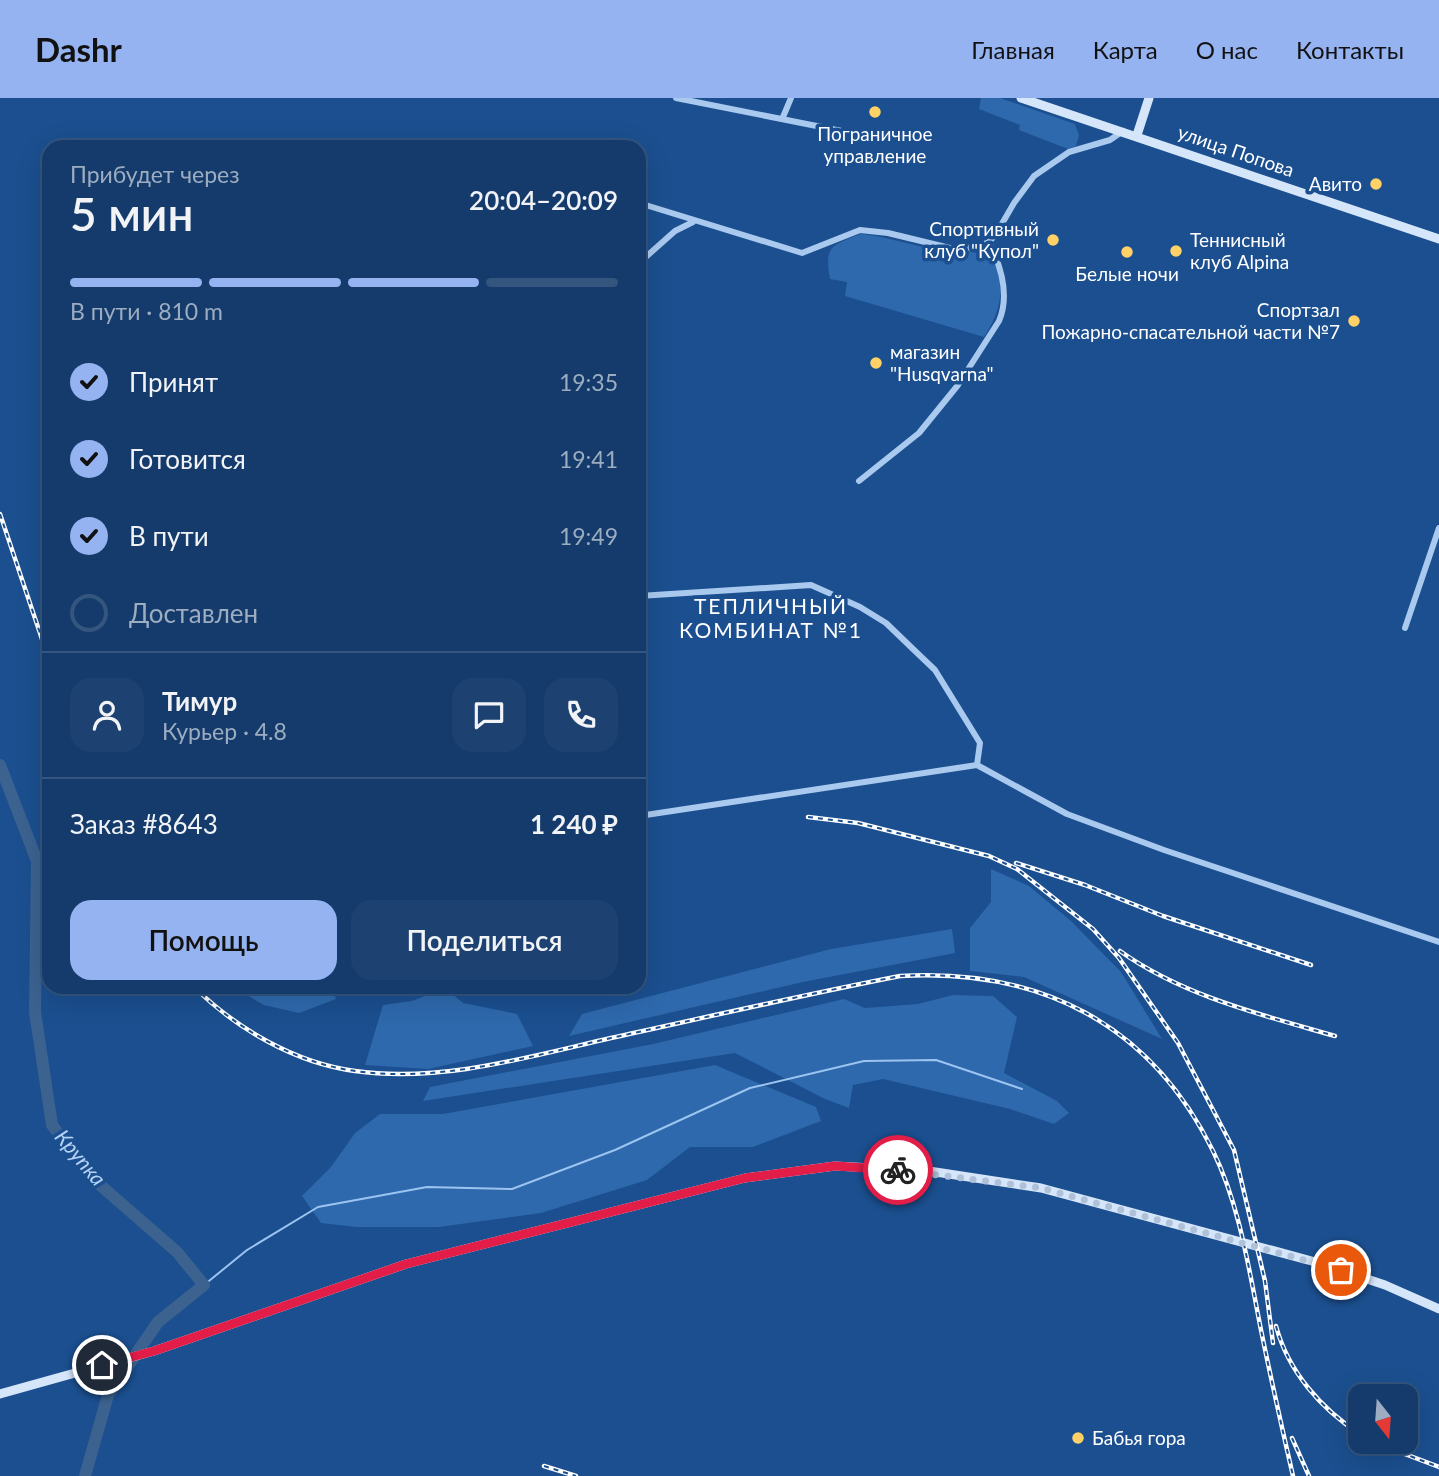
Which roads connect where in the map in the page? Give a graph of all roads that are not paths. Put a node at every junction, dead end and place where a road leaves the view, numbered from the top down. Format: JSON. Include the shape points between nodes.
{"nodes":[{"id":1,"x":676,"y":98,"type":"edge"},
{"id":2,"x":791,"y":98,"type":"edge"},
{"id":3,"x":1021,"y":98,"type":"edge"},
{"id":4,"x":1149,"y":98,"type":"edge"},
{"id":5,"x":783,"y":117,"type":"junction"},
{"id":6,"x":1123,"y":131,"type":"junction"},
{"id":7,"x":1137,"y":135,"type":"junction"},
{"id":8,"x":877,"y":138,"type":"dead end"},
{"id":9,"x":646,"y":205,"type":"edge"},
{"id":10,"x":693,"y":222,"type":"junction"},
{"id":11,"x":1439,"y":239,"type":"edge"},
{"id":12,"x":989,"y":242,"type":"junction"},
{"id":13,"x":646,"y":257,"type":"edge"},
{"id":14,"x":859,"y":481,"type":"dead end"},
{"id":15,"x":1439,"y":528,"type":"edge"},
{"id":16,"x":646,"y":596,"type":"edge"},
{"id":17,"x":1405,"y":628,"type":"dead end"},
{"id":18,"x":976,"y":765,"type":"junction"},
{"id":19,"x":646,"y":815,"type":"edge"},
{"id":20,"x":1439,"y":942,"type":"edge"},
{"id":21,"x":1439,"y":1309,"type":"edge"},
{"id":22,"x":0,"y":1394,"type":"edge"}],
"edges":[{"from":1,"to":5,"type":"street"},
{"from":2,"to":5,"type":"street"},
{"from":3,"to":6,"type":"street","name":"улица Попова"},
{"from":4,"to":7,"type":"street"},
{"from":5,"to":8,"type":"street"},
{"from":6,"to":7,"type":"street","name":"улица Попова"},
{"from":6,"to":12,"type":"street","via":[[1110,140],[1069,152],[1034,176]]},
{"from":7,"to":11,"type":"street","name":"улица Попова"},
{"from":9,"to":10,"type":"street"},
{"from":10,"to":12,"type":"street","via":[[802,253],[860,230],[954,249]]},
{"from":10,"to":13,"type":"street"},
{"from":12,"to":14,"type":"street","via":[[1003,284],[1004,310],[999,321],[958,385],[919,433]]},
{"from":15,"to":17,"type":"street"},
{"from":16,"to":18,"type":"street","via":[[811,585],[860,607],[886,623],[935,670],[980,743]]},
{"from":18,"to":19,"type":"street"},
{"from":18,"to":20,"type":"street","via":[[1067,814]]},
{"from":21,"to":22,"type":"street","via":[[1319,1263],[1041,1188],[929,1171],[835,1166],[745,1178],[406,1264],[154,1351]]}]}
